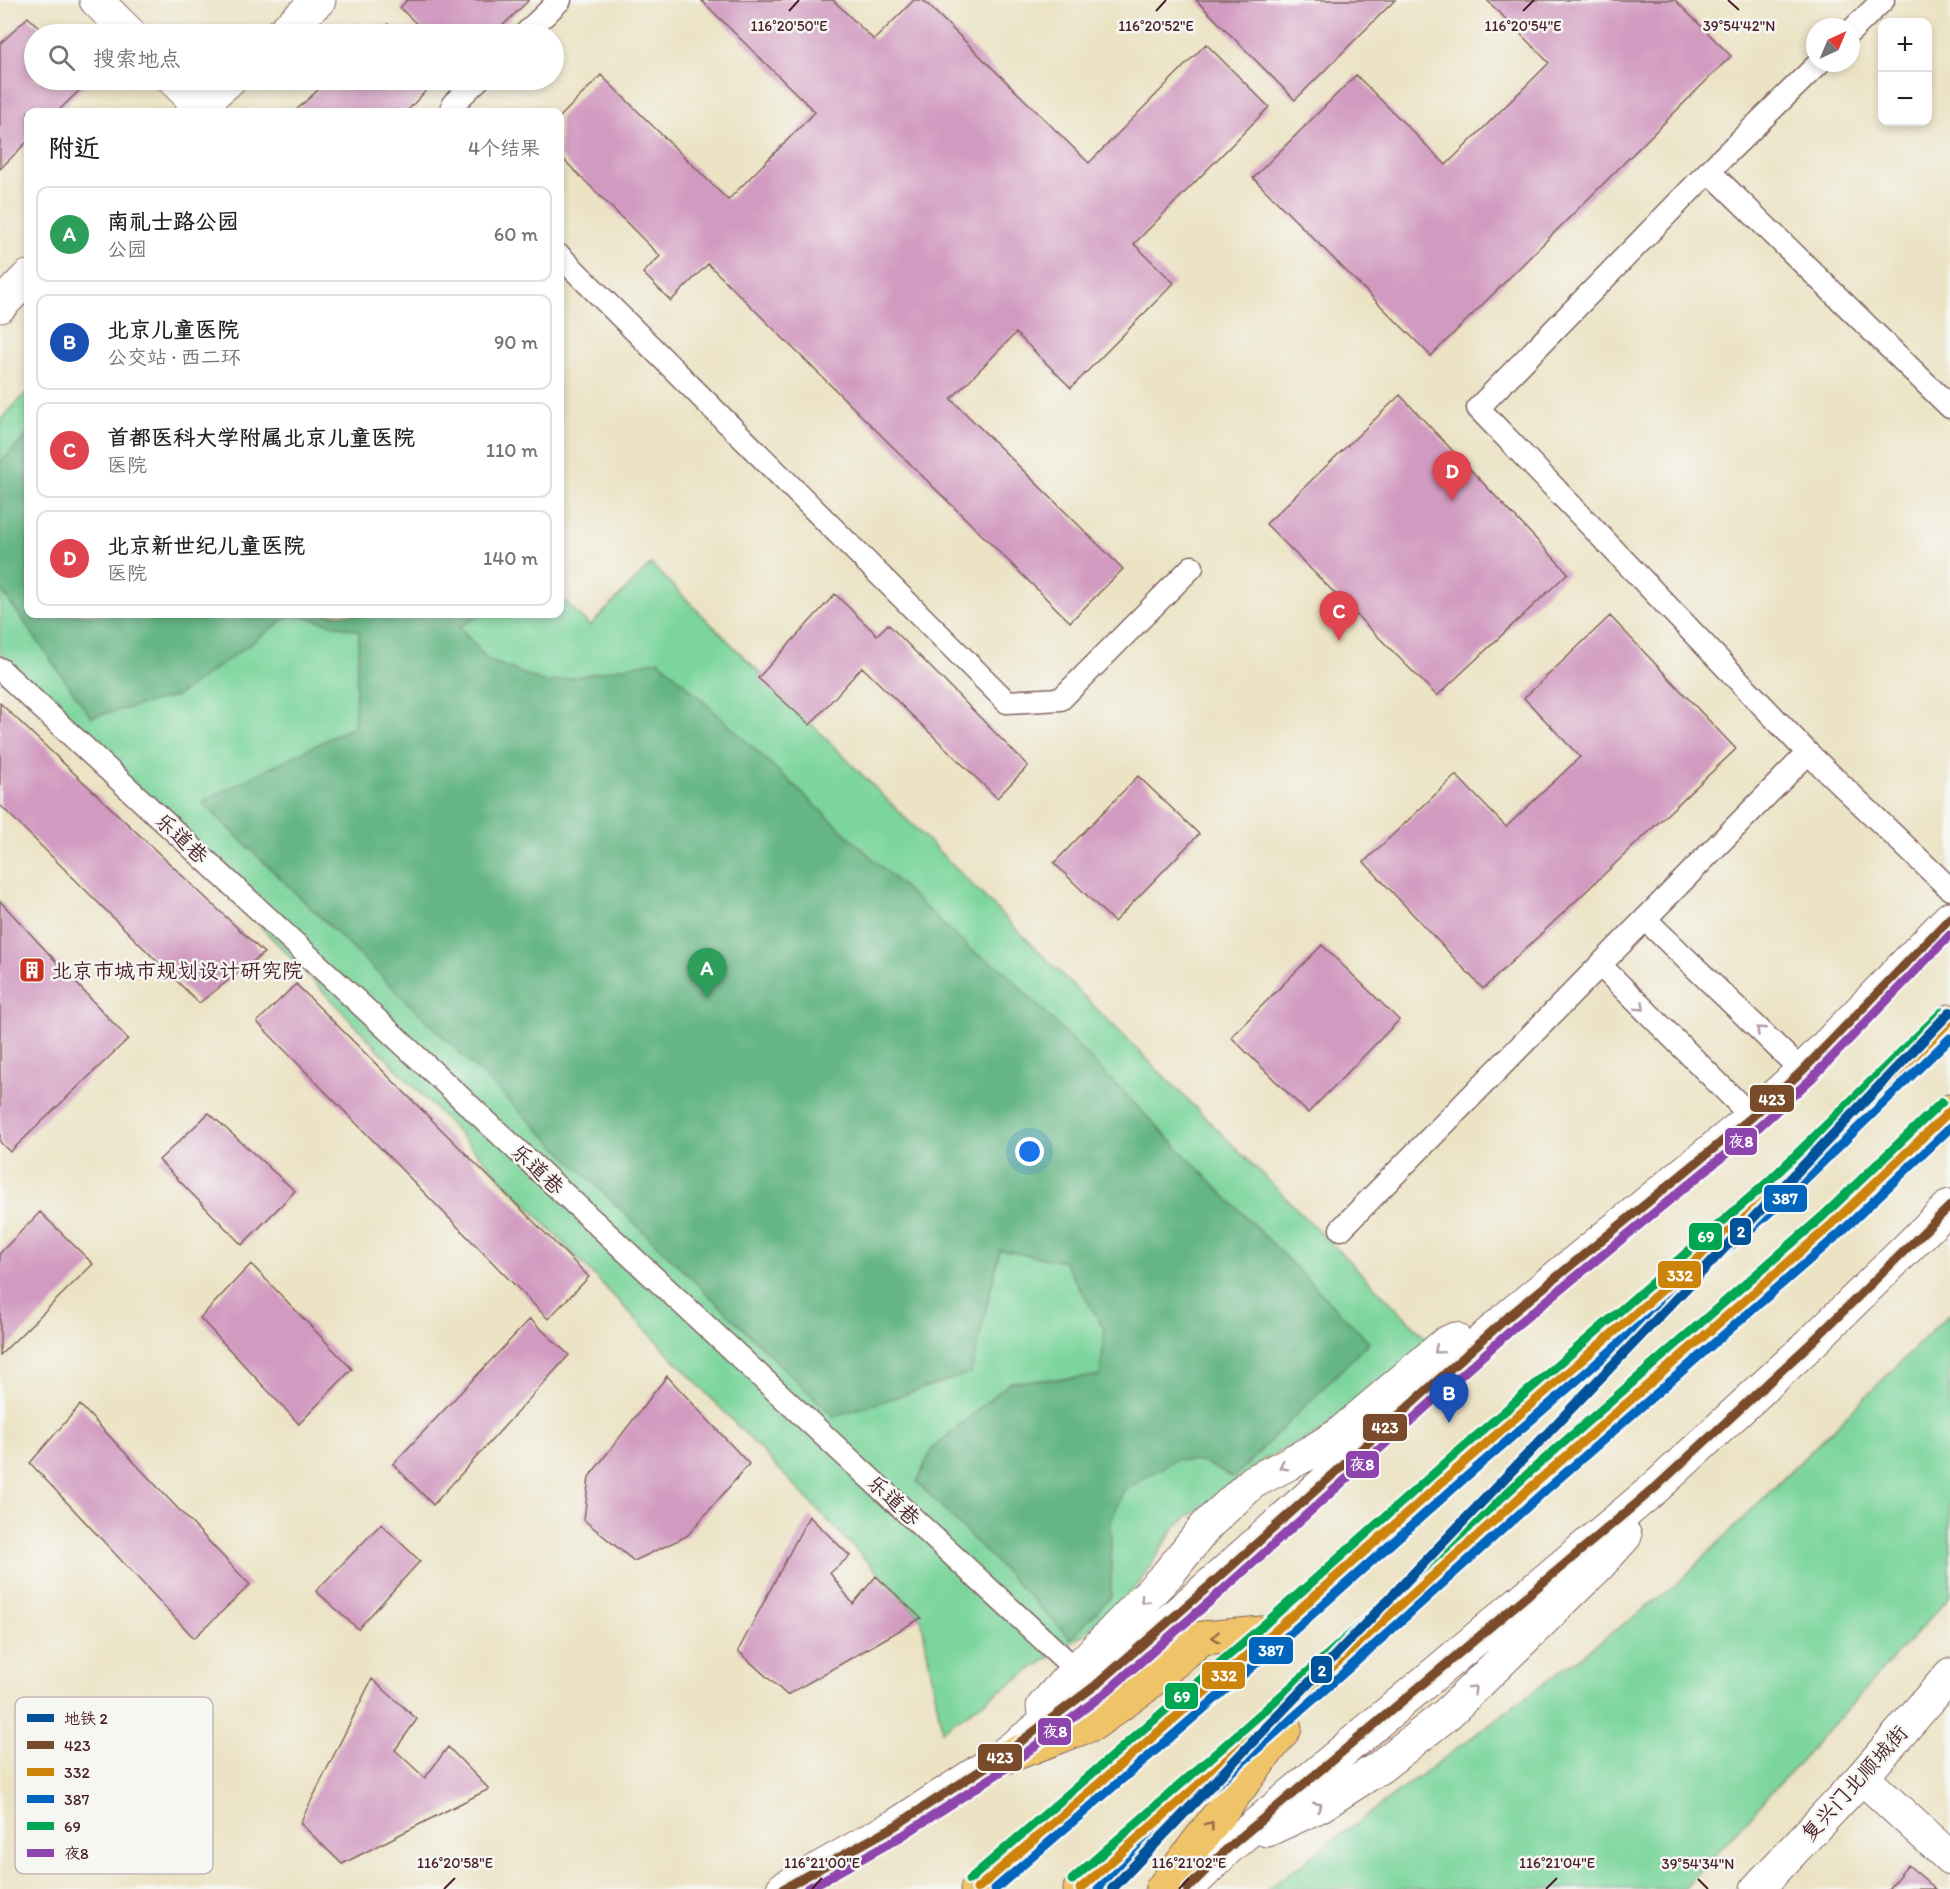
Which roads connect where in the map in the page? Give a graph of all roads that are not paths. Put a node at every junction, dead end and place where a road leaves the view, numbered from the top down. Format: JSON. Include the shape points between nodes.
{"nodes":[{"id":1,"x":96,"y":0,"type":"edge"},
{"id":2,"x":319,"y":0,"type":"edge"},
{"id":3,"x":560,"y":0,"type":"edge"},
{"id":4,"x":1883,"y":0,"type":"edge"},
{"id":5,"x":1860,"y":22,"type":"edge"},
{"id":6,"x":120,"y":24,"type":"edge"},
{"id":7,"x":292,"y":24,"type":"edge"},
{"id":8,"x":535,"y":24,"type":"edge"},
{"id":9,"x":1810,"y":72,"type":"edge"},
{"id":10,"x":182,"y":90,"type":"edge"},
{"id":11,"x":218,"y":90,"type":"edge"},
{"id":12,"x":468,"y":90,"type":"edge"},
{"id":13,"x":195,"y":108,"type":"edge"},
{"id":14,"x":197,"y":108,"type":"edge"},
{"id":15,"x":452,"y":108,"type":"edge"},
{"id":16,"x":1709,"y":171,"type":"junction"},
{"id":17,"x":564,"y":259,"type":"edge"},
{"id":18,"x":24,"y":281,"type":"edge"},
{"id":19,"x":0,"y":306,"type":"edge"},
{"id":20,"x":1950,"y":407,"type":"edge"},
{"id":21,"x":1192,"y":567,"type":"dead end"},
{"id":22,"x":0,"y":669,"type":"edge"},
{"id":23,"x":1808,"y":753,"type":"junction"},
{"id":24,"x":1950,"y":889,"type":"edge"},
{"id":25,"x":1950,"y":918,"type":"edge"},
{"id":26,"x":1645,"y":920,"type":"junction"},
{"id":27,"x":1600,"y":965,"type":"junction"},
{"id":28,"x":1950,"y":1021,"type":"edge"},
{"id":29,"x":1802,"y":1071,"type":"junction"},
{"id":30,"x":1950,"y":1111,"type":"edge"},
{"id":31,"x":1752,"y":1117,"type":"junction"},
{"id":32,"x":1950,"y":1206,"type":"edge"},
{"id":33,"x":1341,"y":1229,"type":"dead end"},
{"id":34,"x":1509,"y":1316,"type":"junction"},
{"id":35,"x":1274,"y":1632,"type":"junction"},
{"id":36,"x":1331,"y":1668,"type":"junction"},
{"id":37,"x":1076,"y":1670,"type":"junction"},
{"id":38,"x":1950,"y":1675,"type":"edge"},
{"id":39,"x":995,"y":1761,"type":"junction"},
{"id":40,"x":1862,"y":1777,"type":"junction"},
{"id":41,"x":1950,"y":1858,"type":"edge"},
{"id":42,"x":783,"y":1889,"type":"edge"},
{"id":43,"x":977,"y":1889,"type":"edge"},
{"id":44,"x":1080,"y":1889,"type":"edge"},
{"id":45,"x":1162,"y":1889,"type":"edge"},
{"id":46,"x":1187,"y":1889,"type":"edge"},
{"id":47,"x":1757,"y":1889,"type":"edge"}],
"edges":[{"from":1,"to":6,"type":"street"},
{"from":2,"to":7,"type":"street"},
{"from":3,"to":8,"type":"lane"},
{"from":4,"to":5,"type":"lane"},
{"from":9,"to":16,"type":"lane"},
{"from":10,"to":13,"type":"street"},
{"from":11,"to":14,"type":"street"},
{"from":12,"to":15,"type":"lane"},
{"from":16,"to":20,"type":"lane"},
{"from":16,"to":23,"type":"lane","via":[[1479,408]]},
{"from":17,"to":21,"type":"lane","via":[[1008,702],[1061,699]]},
{"from":18,"to":19,"type":"street"},
{"from":22,"to":37,"type":"lane","name":"乐道巷"},
{"from":23,"to":24,"type":"lane"},
{"from":23,"to":26,"type":"lane"},
{"from":25,"to":29,"type":"street"},
{"from":26,"to":27,"type":"lane"},
{"from":29,"to":26,"type":"lane","one_way":true},
{"from":27,"to":31,"type":"lane","one_way":true},
{"from":27,"to":33,"type":"lane"},
{"from":28,"to":35,"type":"highway","via":[[1777,1190]]},
{"from":29,"to":31,"type":"street"},
{"from":30,"to":36,"type":"highway","via":[[1831,1225]]},
{"from":31,"to":34,"type":"street"},
{"from":46,"to":32,"type":"street","one_way":true,"via":[[1227,1849],[1321,1805],[1380,1767],[1447,1714],[1598,1566],[1754,1396]]},
{"from":34,"to":37,"type":"street","one_way":true,"via":[[1446,1343],[1337,1436],[1253,1482],[1207,1525],[1167,1575]]},
{"from":34,"to":39,"type":"street","via":[[1096,1685]]},
{"from":35,"to":39,"type":"highway","one_way":true,"via":[[1202,1638],[1093,1724]]},
{"from":35,"to":43,"type":"highway"},
{"from":36,"to":44,"type":"highway"},
{"from":45,"to":36,"type":"highway","one_way":true},
{"from":37,"to":39,"type":"street"},
{"from":38,"to":40,"type":"street","name":"复兴门北顺城街"},
{"from":39,"to":42,"type":"street","via":[[895,1826]]},
{"from":40,"to":41,"type":"street"},
{"from":40,"to":47,"type":"street","name":"复兴门北顺城街"}]}
